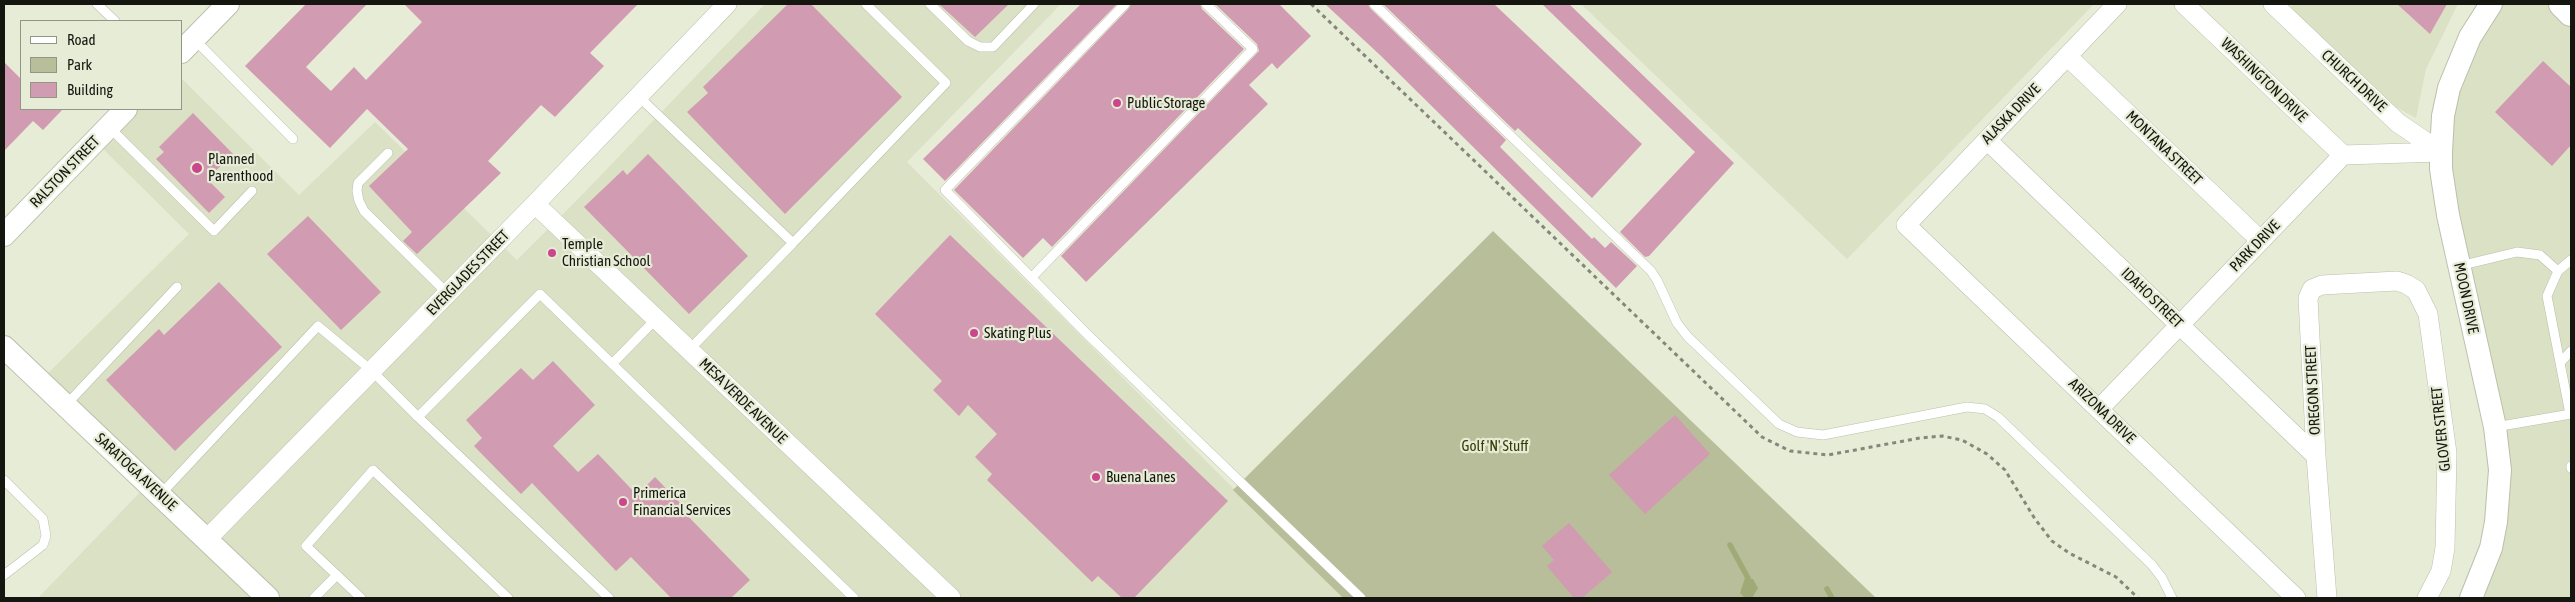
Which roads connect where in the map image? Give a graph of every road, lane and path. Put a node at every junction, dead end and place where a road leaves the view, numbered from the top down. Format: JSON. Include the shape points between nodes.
{"nodes":[{"id":1,"x":97,"y":4,"type":"edge"},
{"id":2,"x":228,"y":4,"type":"edge"},
{"id":3,"x":727,"y":4,"type":"edge"},
{"id":4,"x":866,"y":4,"type":"edge"},
{"id":5,"x":930,"y":4,"type":"edge"},
{"id":6,"x":1034,"y":4,"type":"edge"},
{"id":7,"x":1125,"y":4,"type":"edge"},
{"id":8,"x":1206,"y":4,"type":"edge"},
{"id":9,"x":1311,"y":4,"type":"edge"},
{"id":10,"x":1374,"y":4,"type":"edge"},
{"id":11,"x":2117,"y":4,"type":"edge"},
{"id":12,"x":2184,"y":4,"type":"edge"},
{"id":13,"x":2273,"y":4,"type":"edge"},
{"id":14,"x":2491,"y":4,"type":"edge"},
{"id":15,"x":2562,"y":4,"type":"edge"},
{"id":16,"x":2571,"y":13,"type":"edge"},
{"id":17,"x":114,"y":20,"type":"edge"},
{"id":18,"x":187,"y":45,"type":"edge"},
{"id":19,"x":2067,"y":56,"type":"junction"},
{"id":20,"x":638,"y":96,"type":"junction"},
{"id":21,"x":125,"y":110,"type":"edge"},
{"id":22,"x":108,"y":127,"type":"junction"},
{"id":23,"x":293,"y":139,"type":"dead end"},
{"id":24,"x":1987,"y":140,"type":"junction"},
{"id":25,"x":2441,"y":152,"type":"junction"},
{"id":26,"x":388,"y":153,"type":"dead end"},
{"id":27,"x":2343,"y":155,"type":"junction"},
{"id":28,"x":252,"y":191,"type":"dead end"},
{"id":29,"x":535,"y":204,"type":"junction"},
{"id":30,"x":1906,"y":225,"type":"joint"},
{"id":31,"x":4,"y":235,"type":"edge"},
{"id":32,"x":2260,"y":240,"type":"junction"},
{"id":33,"x":793,"y":243,"type":"junction"},
{"id":34,"x":2571,"y":260,"type":"edge"},
{"id":35,"x":2460,"y":266,"type":"junction"},
{"id":36,"x":2558,"y":271,"type":"junction"},
{"id":37,"x":1032,"y":277,"type":"junction"},
{"id":38,"x":177,"y":287,"type":"dead end"},
{"id":39,"x":2416,"y":290,"type":"joint"},
{"id":40,"x":448,"y":294,"type":"junction"},
{"id":41,"x":656,"y":319,"type":"junction"},
{"id":42,"x":2180,"y":325,"type":"junction"},
{"id":43,"x":4,"y":346,"type":"edge"},
{"id":44,"x":690,"y":350,"type":"junction"},
{"id":45,"x":2571,"y":351,"type":"edge"},
{"id":46,"x":2560,"y":363,"type":"junction"},
{"id":47,"x":612,"y":364,"type":"junction"},
{"id":48,"x":372,"y":371,"type":"junction"},
{"id":49,"x":66,"y":406,"type":"junction"},
{"id":50,"x":2100,"y":408,"type":"junction"},
{"id":51,"x":2571,"y":414,"type":"edge"},
{"id":52,"x":418,"y":417,"type":"junction"},
{"id":53,"x":2495,"y":427,"type":"junction"},
{"id":54,"x":2316,"y":456,"type":"junction"},
{"id":55,"x":4,"y":480,"type":"edge"},
{"id":56,"x":160,"y":495,"type":"junction"},
{"id":57,"x":207,"y":539,"type":"junction"},
{"id":58,"x":4,"y":575,"type":"edge"},
{"id":59,"x":336,"y":575,"type":"junction"},
{"id":60,"x":946,"y":597,"type":"edge"},
{"id":61,"x":268,"y":598,"type":"edge"},
{"id":62,"x":314,"y":598,"type":"edge"},
{"id":63,"x":361,"y":598,"type":"edge"},
{"id":64,"x":508,"y":598,"type":"edge"},
{"id":65,"x":609,"y":598,"type":"edge"},
{"id":66,"x":854,"y":598,"type":"edge"},
{"id":67,"x":1361,"y":598,"type":"edge"},
{"id":68,"x":2138,"y":598,"type":"edge"},
{"id":69,"x":2172,"y":598,"type":"edge"},
{"id":70,"x":2296,"y":598,"type":"edge"},
{"id":71,"x":2327,"y":598,"type":"edge"},
{"id":72,"x":2427,"y":598,"type":"edge"},
{"id":73,"x":2471,"y":598,"type":"edge"}],
"edges":[{"from":1,"to":17,"type":"lane"},
{"from":2,"to":18,"type":"street"},
{"from":3,"to":20,"type":"street","name":"EVERGLADES STREET"},
{"from":4,"to":33,"type":"lane","via":[[946,83]]},
{"from":5,"to":6,"type":"lane","via":[[968,41],[980,47],[993,47]]},
{"from":7,"to":37,"type":"lane","via":[[945,190]]},
{"from":8,"to":37,"type":"lane","via":[[1253,49]]},
{"from":9,"to":68,"type":"path","via":[[1762,437],[1790,451],[1828,455],[1920,438],[1942,436],[1962,440],[1987,454],[2004,470],[2052,541],[2076,558],[2116,577]]},
{"from":10,"to":69,"type":"lane","via":[[1650,271],[1677,323],[1688,337],[1778,424],[1797,432],[1823,436],[1967,406],[1985,409],[1998,417],[2152,566]]},
{"from":11,"to":19,"type":"street","name":"ALASKA DRIVE"},
{"from":12,"to":27,"type":"street","name":"WASHINGTON DRIVE"},
{"from":13,"to":25,"type":"street","name":"CHURCH DRIVE","via":[[2398,123]]},
{"from":14,"to":25,"type":"street","name":"MOON DRIVE","via":[[2470,37],[2449,88]]},
{"from":15,"to":16,"type":"main road"},
{"from":18,"to":23,"type":"lane"},
{"from":19,"to":24,"type":"street","name":"ALASKA DRIVE"},
{"from":19,"to":32,"type":"street","name":"MONTANA STREET"},
{"from":20,"to":29,"type":"street","name":"EVERGLADES STREET"},
{"from":20,"to":33,"type":"lane"},
{"from":21,"to":22,"type":"street","name":"RALSTON STREET"},
{"from":22,"to":28,"type":"lane","via":[[214,231]]},
{"from":22,"to":31,"type":"street","name":"RALSTON STREET"},
{"from":24,"to":30,"type":"street","name":"ALASKA DRIVE"},
{"from":24,"to":42,"type":"street","name":"IDAHO STREET"},
{"from":25,"to":27,"type":"street"},
{"from":25,"to":35,"type":"street","name":"MOON DRIVE","via":[[2441,169]]},
{"from":26,"to":40,"type":"lane","via":[[358,183],[359,201],[364,211]]},
{"from":27,"to":32,"type":"street","name":"PARK DRIVE"},
{"from":29,"to":40,"type":"street","name":"EVERGLADES STREET"},
{"from":29,"to":41,"type":"street","name":"MESA VERDE AVENUE"},
{"from":30,"to":50,"type":"street","name":"ARIZONA DRIVE"},
{"from":32,"to":42,"type":"street","name":"PARK DRIVE"},
{"from":33,"to":44,"type":"lane"},
{"from":34,"to":36,"type":"lane"},
{"from":35,"to":36,"type":"lane","via":[[2517,252],[2540,255]]},
{"from":35,"to":53,"type":"street","name":"MOON DRIVE"},
{"from":36,"to":46,"type":"lane","via":[[2547,296]]},
{"from":37,"to":67,"type":"lane"},
{"from":38,"to":49,"type":"lane"},
{"from":39,"to":54,"type":"street","name":"OREGON STREET","via":[[2397,282],[2322,285],[2312,289],[2308,298]]},
{"from":39,"to":72,"type":"street","name":"GLOVER STREET","via":[[2428,314],[2447,453],[2445,548],[2441,571]]},
{"from":40,"to":48,"type":"street","name":"EVERGLADES STREET"},
{"from":41,"to":44,"type":"street","name":"MESA VERDE AVENUE"},
{"from":41,"to":47,"type":"lane"},
{"from":42,"to":50,"type":"street","name":"PARK DRIVE"},
{"from":42,"to":54,"type":"street","name":"IDAHO STREET"},
{"from":43,"to":49,"type":"street","name":"SARATOGA AVENUE"},
{"from":44,"to":60,"type":"street","name":"MESA VERDE AVENUE"},
{"from":45,"to":46,"type":"lane"},
{"from":46,"to":51,"type":"lane"},
{"from":47,"to":52,"type":"lane","via":[[540,294]]},
{"from":47,"to":66,"type":"lane"},
{"from":48,"to":52,"type":"lane"},
{"from":48,"to":56,"type":"lane","via":[[318,326]]},
{"from":48,"to":57,"type":"street","name":"EVERGLADES STREET"},
{"from":49,"to":56,"type":"street","name":"SARATOGA AVENUE"},
{"from":50,"to":70,"type":"street","name":"ARIZONA DRIVE"},
{"from":51,"to":53,"type":"lane"},
{"from":52,"to":65,"type":"lane"},
{"from":53,"to":73,"type":"street","name":"MOON DRIVE","via":[[2500,470],[2496,522]]},
{"from":54,"to":71,"type":"street","name":"OREGON STREET"},
{"from":55,"to":58,"type":"lane","via":[[43,519],[46,536],[43,545]]},
{"from":56,"to":57,"type":"street","name":"SARATOGA AVENUE"},
{"from":57,"to":61,"type":"street","name":"SARATOGA AVENUE"},
{"from":59,"to":62,"type":"lane"},
{"from":59,"to":63,"type":"lane"},
{"from":59,"to":64,"type":"lane","via":[[306,546],[373,470]]}]}
